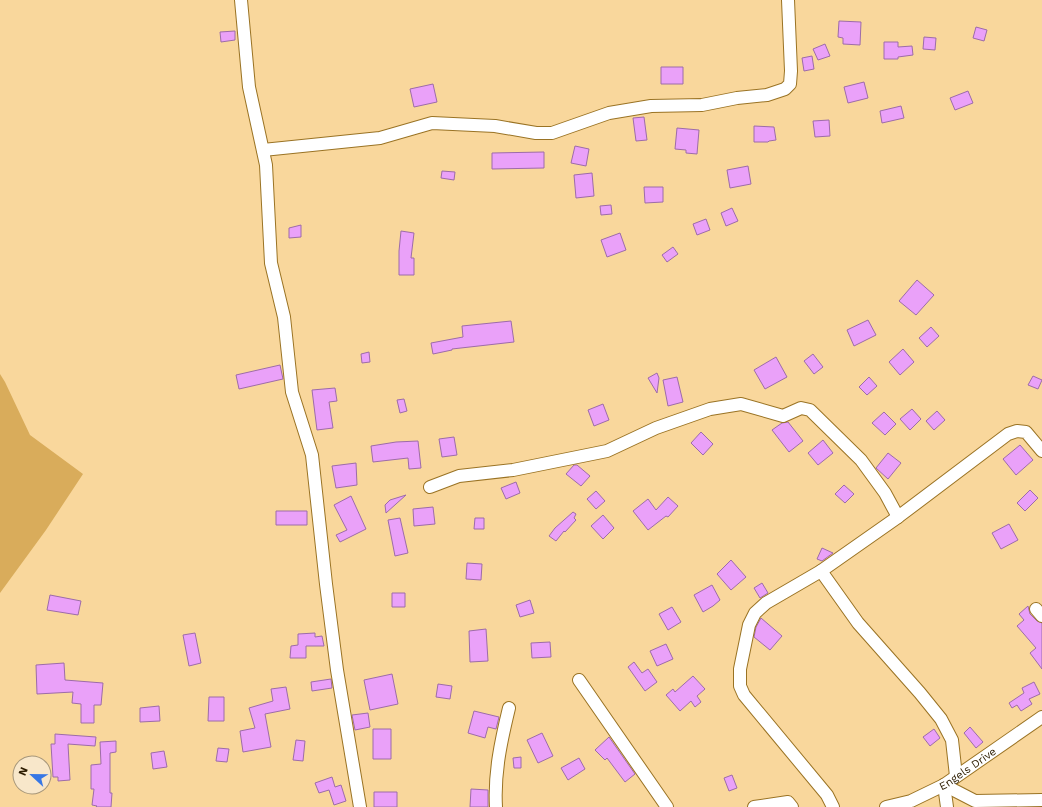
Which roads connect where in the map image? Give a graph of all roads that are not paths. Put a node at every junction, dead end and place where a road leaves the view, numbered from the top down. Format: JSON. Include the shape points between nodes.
{"nodes":[{"id":1,"x":241,"y":0,"type":"edge"},
{"id":2,"x":788,"y":0,"type":"edge"},
{"id":3,"x":263,"y":150,"type":"junction"},
{"id":4,"x":1042,"y":450,"type":"edge"},
{"id":5,"x":430,"y":487,"type":"dead end"},
{"id":6,"x":898,"y":517,"type":"junction"},
{"id":7,"x":821,"y":571,"type":"junction"},
{"id":8,"x":579,"y":680,"type":"dead end"},
{"id":9,"x":509,"y":708,"type":"dead end"},
{"id":10,"x":1042,"y":717,"type":"edge"},
{"id":11,"x":956,"y":776,"type":"junction"},
{"id":12,"x":944,"y":786,"type":"junction"},
{"id":13,"x":1042,"y":800,"type":"edge"},
{"id":14,"x":360,"y":807,"type":"edge"},
{"id":15,"x":496,"y":807,"type":"edge"},
{"id":16,"x":667,"y":807,"type":"edge"},
{"id":17,"x":754,"y":807,"type":"edge"},
{"id":18,"x":792,"y":807,"type":"edge"},
{"id":19,"x":833,"y":807,"type":"edge"},
{"id":20,"x":886,"y":807,"type":"edge"},
{"id":21,"x":947,"y":807,"type":"edge"}],
"edges":[{"from":1,"to":3,"type":"street","via":[[249,87]]},
{"from":2,"to":3,"type":"street","via":[[790,84],[785,89],[767,95],[702,105],[651,106],[610,113],[552,133],[495,126],[432,123],[380,138]]},
{"from":3,"to":14,"type":"street","via":[[271,263],[284,317],[292,392],[312,455],[337,670]]},
{"from":4,"to":6,"type":"street","via":[[1026,432],[1017,430],[1008,434]]},
{"from":5,"to":6,"type":"street","via":[[459,476],[513,470],[607,451],[656,428],[710,409],[741,404],[783,416],[801,408],[810,410],[862,460]]},
{"from":6,"to":7,"type":"street"},
{"from":7,"to":11,"type":"street","via":[[858,623],[941,719],[952,740]]},
{"from":7,"to":19,"type":"street","via":[[766,603],[755,613],[744,646],[740,686],[744,695],[828,794]]},
{"from":8,"to":16,"type":"street"},
{"from":9,"to":15,"type":"street","via":[[500,748],[495,790]]},
{"from":10,"to":11,"type":"street","name":"Engels Drive"},
{"from":11,"to":12,"type":"street","name":"Engels Drive"},
{"from":12,"to":13,"type":"street","via":[[975,801]]},
{"from":12,"to":20,"type":"street","name":"Engels Drive"},
{"from":12,"to":21,"type":"street"},
{"from":17,"to":18,"type":"street","via":[[788,802]]}]}
